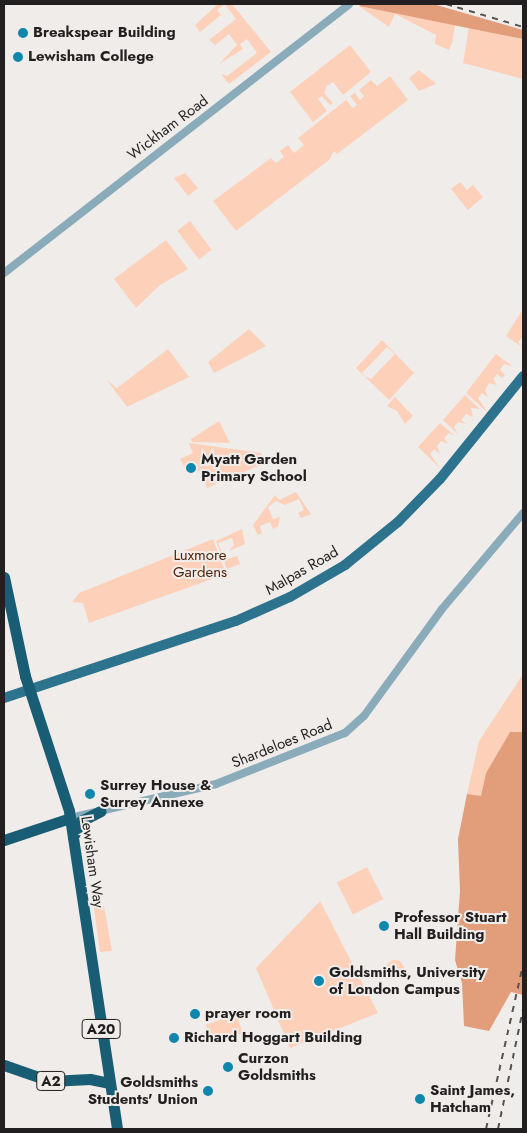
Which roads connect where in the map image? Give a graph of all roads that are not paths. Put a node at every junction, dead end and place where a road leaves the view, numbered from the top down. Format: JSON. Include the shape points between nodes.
{"nodes":[{"id":1,"x":349,"y":4,"type":"edge"},
{"id":2,"x":4,"y":273,"type":"edge"},
{"id":3,"x":523,"y":376,"type":"edge"},
{"id":4,"x":523,"y":513,"type":"edge"},
{"id":5,"x":4,"y":577,"type":"edge"},
{"id":6,"x":29,"y":690,"type":"junction"},
{"id":7,"x":4,"y":698,"type":"edge"},
{"id":8,"x":64,"y":802,"type":"junction"},
{"id":9,"x":101,"y":810,"type":"junction"},
{"id":10,"x":70,"y":818,"type":"junction"},
{"id":11,"x":28,"y":831,"type":"junction"},
{"id":12,"x":73,"y":838,"type":"junction"},
{"id":13,"x":4,"y":840,"type":"edge"},
{"id":14,"x":4,"y":1065,"type":"edge"},
{"id":15,"x":109,"y":1083,"type":"junction"},
{"id":16,"x":117,"y":1129,"type":"edge"}],
"edges":[{"from":1,"to":2,"type":"street","name":"Wickham Road"},
{"from":3,"to":6,"type":"main road","name":"Malpas Road","via":[[440,479],[398,522],[345,565],[290,597],[236,621]]},
{"from":4,"to":9,"type":"street","name":"Shardeloes Road","via":[[442,610],[364,716],[344,733],[216,784]]},
{"from":5,"to":6,"type":"highway","name":"Lewisham Way","number":"A20"},
{"from":6,"to":7,"type":"main road","name":"Malpas Road"},
{"from":6,"to":8,"type":"highway","name":"Lewisham Way","number":"A20"},
{"from":8,"to":10,"type":"highway","name":"Lewisham Way","number":"A20"},
{"from":8,"to":11,"type":"highway","via":[[55,818]]},
{"from":9,"to":10,"type":"street","name":"Shardeloes Road"},
{"from":9,"to":12,"type":"highway","via":[[81,821]]},
{"from":10,"to":11,"type":"highway"},
{"from":10,"to":12,"type":"highway","name":"Lewisham Way","number":"A20"},
{"from":11,"to":13,"type":"highway"},
{"from":12,"to":15,"type":"highway","name":"Lewisham Way","number":"A20"},
{"from":14,"to":15,"type":"highway","number":"A2","via":[[50,1081]]},
{"from":15,"to":16,"type":"highway","name":"Lewisham Way"}]}
